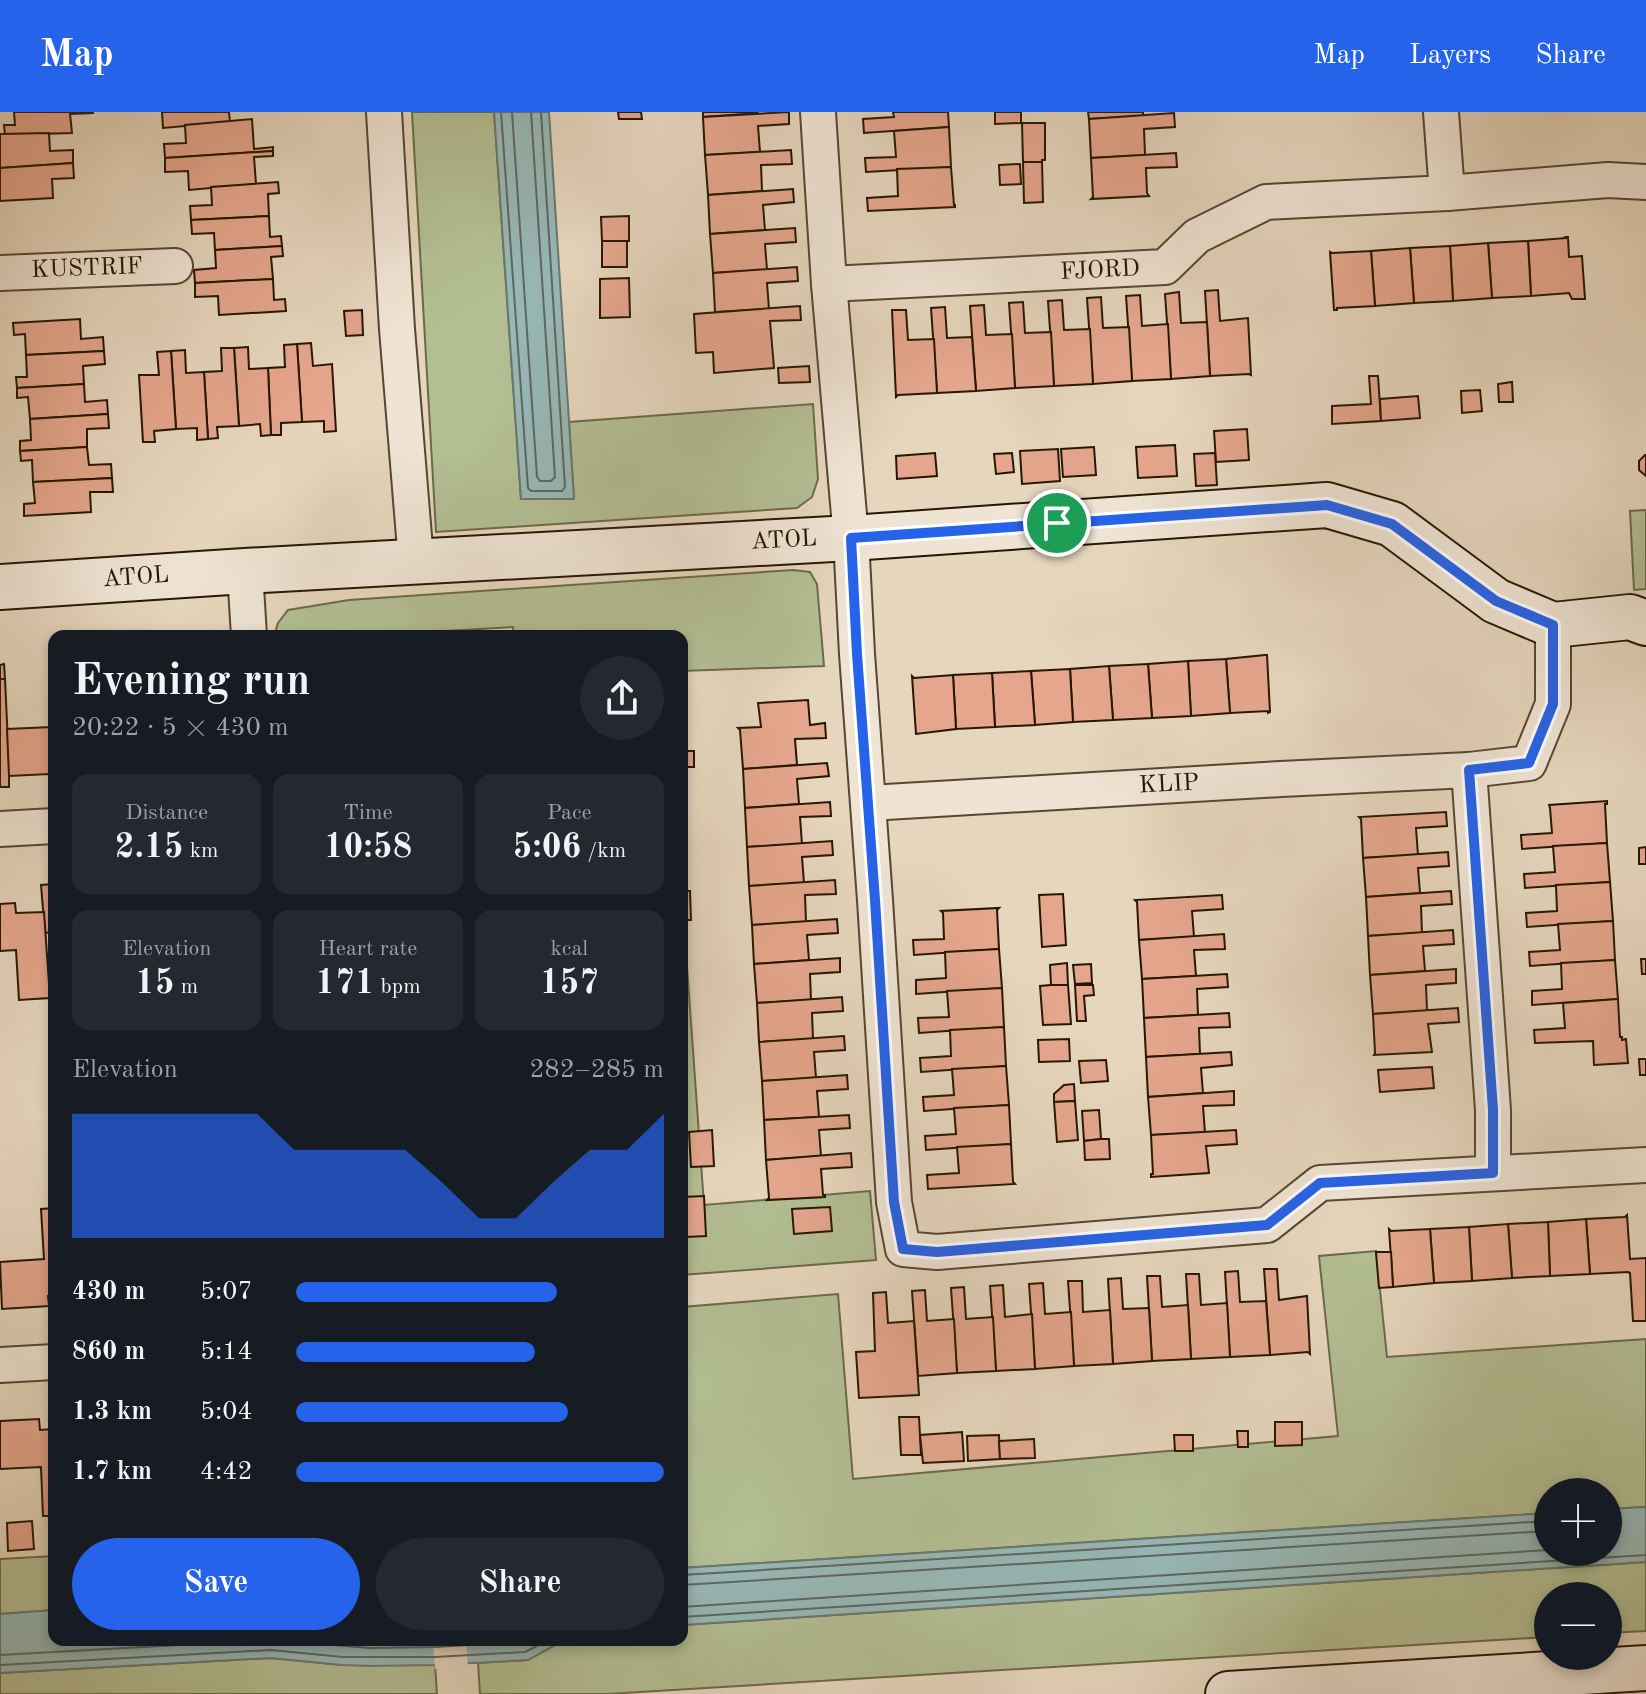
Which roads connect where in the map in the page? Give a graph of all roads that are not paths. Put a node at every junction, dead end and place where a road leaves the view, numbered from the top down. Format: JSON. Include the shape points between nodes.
{"nodes":[{"id":1,"x":384,"y":112,"type":"edge"},
{"id":2,"x":818,"y":112,"type":"edge"},
{"id":3,"x":1441,"y":112,"type":"edge"},
{"id":4,"x":1646,"y":182,"type":"edge"},
{"id":5,"x":1447,"y":193,"type":"junction"},
{"id":6,"x":175,"y":266,"type":"dead end"},
{"id":7,"x":0,"y":273,"type":"edge"},
{"id":8,"x":829,"y":284,"type":"junction"},
{"id":9,"x":851,"y":538,"type":"junction"},
{"id":10,"x":416,"y":561,"type":"junction"},
{"id":11,"x":245,"y":571,"type":"junction"},
{"id":12,"x":0,"y":587,"type":"edge"},
{"id":13,"x":1646,"y":623,"type":"edge"},
{"id":14,"x":1553,"y":625,"type":"junction"},
{"id":15,"x":249,"y":630,"type":"edge"},
{"id":16,"x":1469,"y":770,"type":"junction"},
{"id":17,"x":869,"y":803,"type":"junction"},
{"id":18,"x":48,"y":826,"type":"edge"},
{"id":19,"x":0,"y":829,"type":"edge"},
{"id":20,"x":1646,"y":1165,"type":"edge"},
{"id":21,"x":1493,"y":1173,"type":"junction"},
{"id":22,"x":48,"y":1362,"type":"edge"},
{"id":23,"x":0,"y":1365,"type":"edge"},
{"id":24,"x":1646,"y":1668,"type":"edge"},
{"id":25,"x":1393,"y":1688,"type":"edge"},
{"id":26,"x":1228,"y":1694,"type":"edge"}],
"edges":[{"from":1,"to":10,"type":"street"},
{"from":2,"to":8,"type":"street"},
{"from":3,"to":5,"type":"street"},
{"from":4,"to":5,"type":"street","name":"FJORD","via":[[1608,180]]},
{"from":5,"to":8,"type":"street","name":"FJORD","via":[[1266,202],[1197,236],[1165,267]]},
{"from":6,"to":7,"type":"street","name":"KUSTRIF"},
{"from":8,"to":9,"type":"street"},
{"from":9,"to":10,"type":"street","name":"ATOL"},
{"from":9,"to":14,"type":"street","name":"ATOL","via":[[1327,505],[1392,524],[1496,601]]},
{"from":9,"to":17,"type":"street"},
{"from":10,"to":11,"type":"street","name":"ATOL"},
{"from":11,"to":12,"type":"street","name":"ATOL"},
{"from":11,"to":15,"type":"street"},
{"from":13,"to":14,"type":"street","name":"ATOL","via":[[1630,617]]},
{"from":14,"to":16,"type":"street","name":"KLIP","via":[[1553,704],[1529,763]]},
{"from":16,"to":17,"type":"street","name":"KLIP"},
{"from":16,"to":21,"type":"street"},
{"from":17,"to":21,"type":"street","via":[[894,1202],[903,1249],[937,1252],[1267,1225],[1320,1183]]},
{"from":18,"to":19,"type":"street"},
{"from":20,"to":21,"type":"street"},
{"from":22,"to":23,"type":"street"},
{"from":24,"to":25,"type":"street"},
{"from":25,"to":26,"type":"street"}]}
